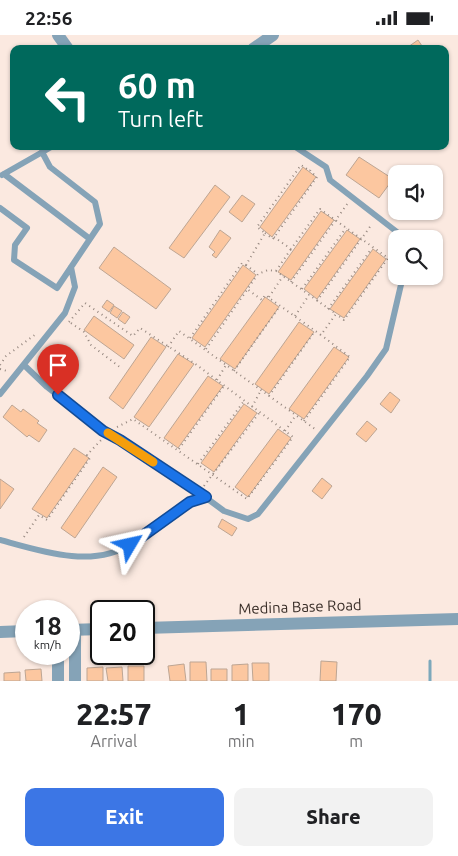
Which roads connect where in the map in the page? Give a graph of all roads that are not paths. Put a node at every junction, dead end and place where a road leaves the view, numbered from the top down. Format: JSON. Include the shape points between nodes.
{"nodes":[{"id":1,"x":273,"y":35,"type":"edge"},
{"id":2,"x":259,"y":45,"type":"edge"},
{"id":3,"x":47,"y":150,"type":"edge"},
{"id":4,"x":301,"y":150,"type":"edge"},
{"id":5,"x":42,"y":153,"type":"junction"},
{"id":6,"x":2,"y":175,"type":"edge"},
{"id":7,"x":0,"y":207,"type":"edge"},
{"id":8,"x":395,"y":230,"type":"edge"},
{"id":9,"x":90,"y":239,"type":"junction"},
{"id":10,"x":71,"y":267,"type":"junction"},
{"id":11,"x":401,"y":285,"type":"edge"},
{"id":12,"x":24,"y":365,"type":"junction"},
{"id":13,"x":0,"y":394,"type":"edge"},
{"id":14,"x":203,"y":494,"type":"junction"},
{"id":15,"x":0,"y":540,"type":"edge"},
{"id":16,"x":458,"y":619,"type":"edge"},
{"id":17,"x":155,"y":628,"type":"edge"},
{"id":18,"x":15,"y":631,"type":"edge"},
{"id":19,"x":0,"y":632,"type":"edge"},
{"id":20,"x":58,"y":665,"type":"edge"},
{"id":21,"x":74,"y":665,"type":"edge"},
{"id":22,"x":58,"y":681,"type":"edge"},
{"id":23,"x":75,"y":681,"type":"edge"}],
"edges":[{"from":1,"to":2,"type":"street"},
{"from":3,"to":5,"type":"lane"},
{"from":4,"to":8,"type":"lane","via":[[326,167],[330,180]]},
{"from":5,"to":6,"type":"lane"},
{"from":5,"to":9,"type":"lane","via":[[50,167],[95,202],[100,223]]},
{"from":6,"to":9,"type":"lane"},
{"from":7,"to":10,"type":"lane","via":[[27,228],[15,245],[14,260],[57,288]]},
{"from":9,"to":10,"type":"lane"},
{"from":10,"to":12,"type":"lane","via":[[74,287],[61,318]]},
{"from":11,"to":14,"type":"lane","via":[[386,349],[258,513],[248,519],[224,511]]},
{"from":12,"to":13,"type":"lane"},
{"from":12,"to":14,"type":"lane","via":[[106,433]]},
{"from":14,"to":15,"type":"lane","via":[[112,554],[69,557]]},
{"from":16,"to":17,"type":"street","name":"Medina Base Road"},
{"from":18,"to":19,"type":"street"},
{"from":20,"to":22,"type":"street"},
{"from":21,"to":23,"type":"street"}]}
